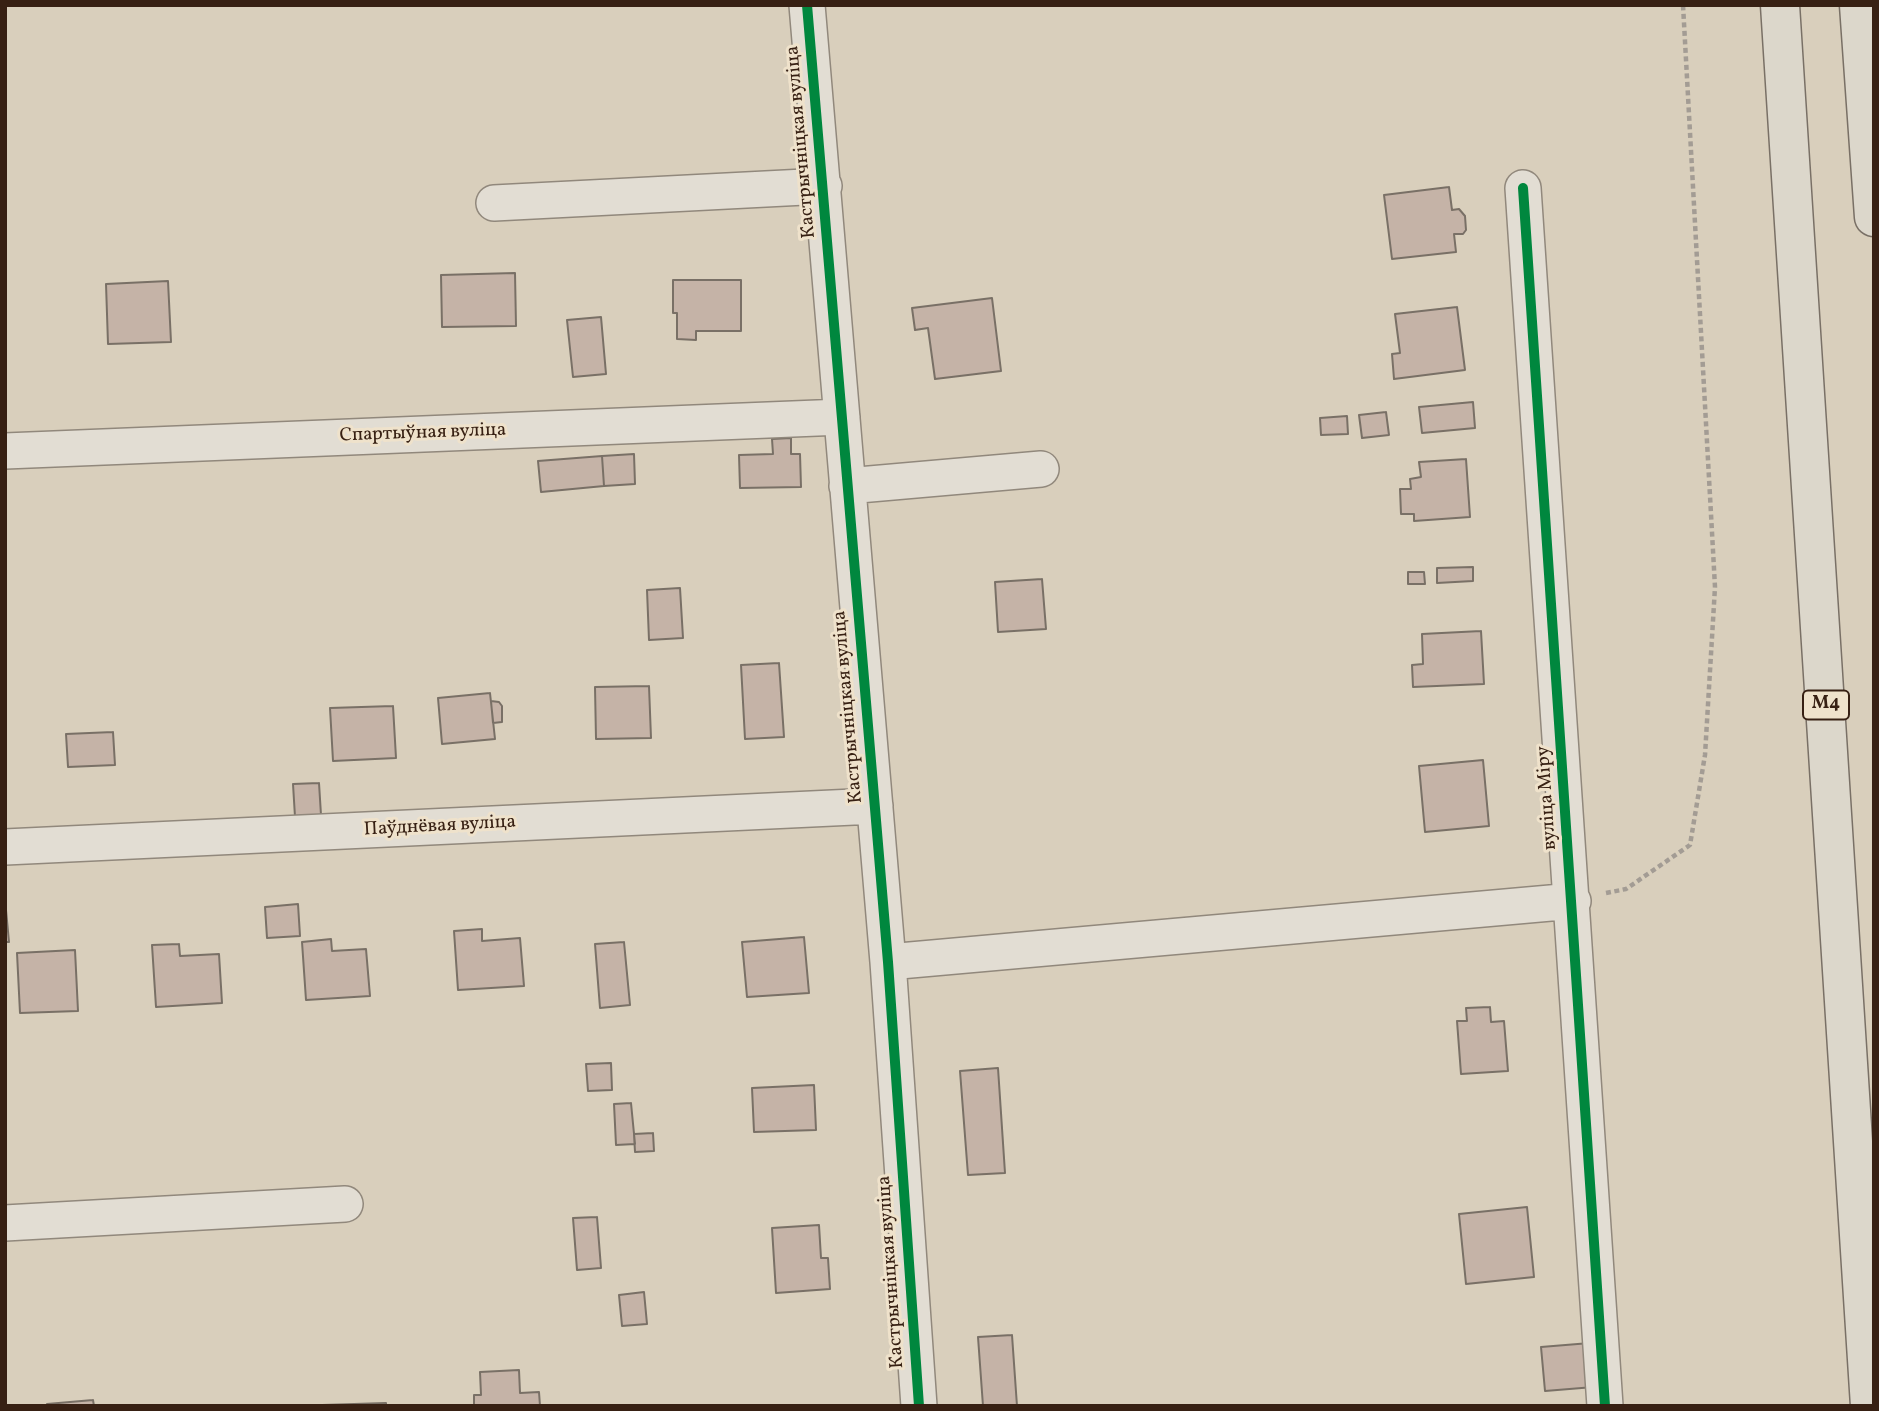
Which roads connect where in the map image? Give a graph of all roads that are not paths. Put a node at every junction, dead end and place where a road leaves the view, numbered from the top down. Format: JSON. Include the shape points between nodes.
{"nodes":[{"id":1,"x":807,"y":5,"type":"edge"},
{"id":2,"x":1780,"y":5,"type":"edge"},
{"id":3,"x":1859,"y":5,"type":"edge"},
{"id":4,"x":824,"y":187,"type":"junction"},
{"id":5,"x":1523,"y":188,"type":"dead end"},
{"id":6,"x":494,"y":203,"type":"dead end"},
{"id":7,"x":1874,"y":218,"type":"edge"},
{"id":8,"x":842,"y":417,"type":"junction"},
{"id":9,"x":5,"y":451,"type":"edge"},
{"id":10,"x":1041,"y":470,"type":"dead end"},
{"id":11,"x":847,"y":486,"type":"junction"},
{"id":12,"x":875,"y":806,"type":"junction"},
{"id":13,"x":5,"y":847,"type":"edge"},
{"id":14,"x":1573,"y":901,"type":"junction"},
{"id":15,"x":888,"y":962,"type":"junction"},
{"id":16,"x":345,"y":1204,"type":"dead end"},
{"id":17,"x":5,"y":1223,"type":"edge"},
{"id":18,"x":919,"y":1406,"type":"edge"},
{"id":19,"x":1605,"y":1406,"type":"edge"},
{"id":20,"x":1870,"y":1406,"type":"edge"}],
"edges":[{"from":1,"to":4,"type":"street","name":"Кастрычніцкая вуліца"},
{"from":2,"to":20,"type":"highway","number":"М4"},
{"from":3,"to":7,"type":"highway"},
{"from":4,"to":6,"type":"street"},
{"from":4,"to":8,"type":"street","name":"Кастрычніцкая вуліца"},
{"from":5,"to":14,"type":"street","name":"вуліца Міру"},
{"from":8,"to":9,"type":"street","name":"Спартыўная вуліца"},
{"from":8,"to":11,"type":"street","name":"Кастрычніцкая вуліца"},
{"from":10,"to":11,"type":"street"},
{"from":11,"to":12,"type":"street","name":"Кастрычніцкая вуліца"},
{"from":12,"to":13,"type":"street","name":"Паўднёвая вуліца"},
{"from":12,"to":15,"type":"street","name":"Кастрычніцкая вуліца"},
{"from":14,"to":15,"type":"street"},
{"from":14,"to":19,"type":"street","name":"вуліца Міру"},
{"from":15,"to":18,"type":"street","name":"Кастрычніцкая вуліца"},
{"from":16,"to":17,"type":"street"}]}
